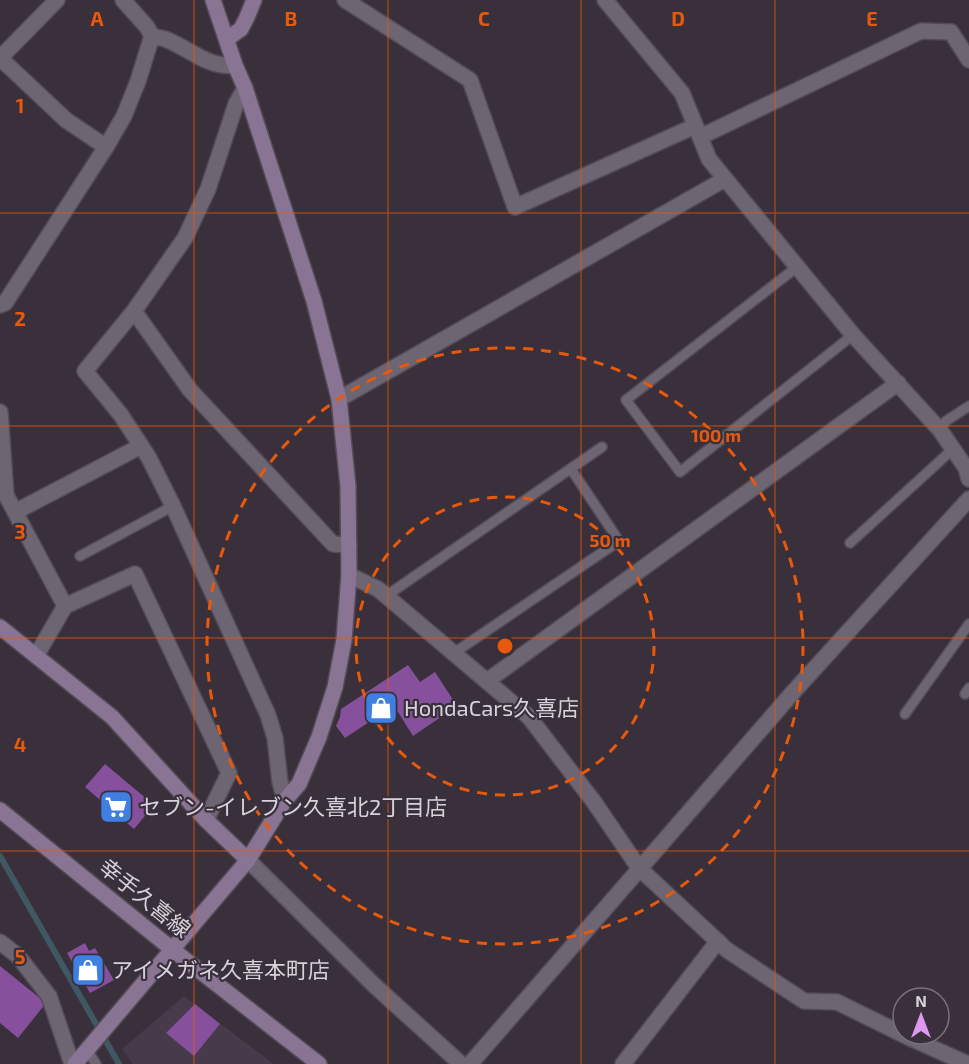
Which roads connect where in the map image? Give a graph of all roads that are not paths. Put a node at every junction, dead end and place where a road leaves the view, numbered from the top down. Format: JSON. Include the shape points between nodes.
{"nodes":[{"id":1,"x":57,"y":0,"type":"edge"},
{"id":2,"x":123,"y":0,"type":"edge"},
{"id":3,"x":213,"y":0,"type":"edge"},
{"id":4,"x":254,"y":0,"type":"edge"},
{"id":5,"x":345,"y":0,"type":"edge"},
{"id":6,"x":605,"y":0,"type":"edge"},
{"id":7,"x":152,"y":36,"type":"junction"},
{"id":8,"x":227,"y":39,"type":"junction"},
{"id":9,"x":0,"y":58,"type":"edge"},
{"id":10,"x":969,"y":60,"type":"edge"},
{"id":11,"x":235,"y":65,"type":"junction"},
{"id":12,"x":245,"y":88,"type":"junction"},
{"id":13,"x":698,"y":132,"type":"junction"},
{"id":14,"x":106,"y":147,"type":"junction"},
{"id":15,"x":725,"y":179,"type":"junction"},
{"id":16,"x":797,"y":267,"type":"junction"},
{"id":17,"x":0,"y":305,"type":"edge"},
{"id":18,"x":134,"y":311,"type":"junction"},
{"id":19,"x":853,"y":335,"type":"junction"},
{"id":20,"x":898,"y":383,"type":"junction"},
{"id":21,"x":339,"y":399,"type":"junction"},
{"id":22,"x":969,"y":406,"type":"edge"},
{"id":23,"x":0,"y":412,"type":"edge"},
{"id":24,"x":940,"y":430,"type":"junction"},
{"id":25,"x":141,"y":446,"type":"junction"},
{"id":26,"x":602,"y":447,"type":"dead end"},
{"id":27,"x":953,"y":449,"type":"junction"},
{"id":28,"x":571,"y":469,"type":"junction"},
{"id":29,"x":969,"y":479,"type":"edge"},
{"id":30,"x":969,"y":499,"type":"edge"},
{"id":31,"x":173,"y":506,"type":"junction"},
{"id":32,"x":15,"y":512,"type":"junction"},
{"id":33,"x":850,"y":543,"type":"dead end"},
{"id":34,"x":348,"y":545,"type":"junction"},
{"id":35,"x":80,"y":556,"type":"dead end"},
{"id":36,"x":349,"y":575,"type":"junction"},
{"id":37,"x":386,"y":596,"type":"junction"},
{"id":38,"x":64,"y":606,"type":"junction"},
{"id":39,"x":969,"y":624,"type":"edge"},
{"id":40,"x":0,"y":627,"type":"edge"},
{"id":41,"x":454,"y":653,"type":"junction"},
{"id":42,"x":36,"y":656,"type":"junction"},
{"id":43,"x":487,"y":681,"type":"junction"},
{"id":44,"x":905,"y":714,"type":"dead end"},
{"id":45,"x":285,"y":800,"type":"junction"},
{"id":46,"x":0,"y":810,"type":"edge"},
{"id":47,"x":206,"y":820,"type":"junction"},
{"id":48,"x":248,"y":860,"type":"junction"},
{"id":49,"x":639,"y":868,"type":"junction"},
{"id":50,"x":718,"y":941,"type":"junction"},
{"id":51,"x":0,"y":942,"type":"edge"},
{"id":52,"x":173,"y":950,"type":"junction"},
{"id":53,"x":87,"y":1050,"type":"junction"},
{"id":54,"x":73,"y":1064,"type":"edge"},
{"id":55,"x":96,"y":1064,"type":"edge"},
{"id":56,"x":319,"y":1064,"type":"edge"},
{"id":57,"x":461,"y":1064,"type":"edge"},
{"id":58,"x":470,"y":1064,"type":"edge"},
{"id":59,"x":623,"y":1064,"type":"edge"},
{"id":60,"x":968,"y":1064,"type":"edge"}],
"edges":[{"from":1,"to":9,"type":"street"},
{"from":2,"to":7,"type":"street"},
{"from":3,"to":8,"type":"street"},
{"from":4,"to":8,"type":"street","via":[[241,29]]},
{"from":5,"to":13,"type":"street","via":[[470,80],[515,207]]},
{"from":6,"to":13,"type":"street","via":[[682,93]]},
{"from":7,"to":11,"type":"street","via":[[211,62]]},
{"from":7,"to":14,"type":"street","via":[[124,116]]},
{"from":8,"to":11,"type":"street"},
{"from":9,"to":14,"type":"street","via":[[66,120]]},
{"from":10,"to":13,"type":"street","via":[[951,32],[921,31]]},
{"from":11,"to":12,"type":"street"},
{"from":12,"to":18,"type":"street","via":[[208,189],[185,238]]},
{"from":12,"to":21,"type":"street","via":[[314,301]]},
{"from":13,"to":15,"type":"street","via":[[709,159]]},
{"from":14,"to":17,"type":"street","via":[[5,303]]},
{"from":15,"to":16,"type":"street"},
{"from":15,"to":21,"type":"street"},
{"from":16,"to":19,"type":"street"},
{"from":16,"to":19,"type":"lane","via":[[626,400],[680,472]]},
{"from":18,"to":25,"type":"street","via":[[85,370]]},
{"from":18,"to":34,"type":"street","via":[[198,399],[333,544]]},
{"from":19,"to":20,"type":"street"},
{"from":20,"to":24,"type":"street"},
{"from":20,"to":43,"type":"street"},
{"from":21,"to":34,"type":"street","via":[[348,486]]},
{"from":22,"to":24,"type":"lane"},
{"from":23,"to":32,"type":"street","via":[[6,495]]},
{"from":24,"to":27,"type":"street"},
{"from":25,"to":31,"type":"street"},
{"from":25,"to":32,"type":"street"},
{"from":26,"to":28,"type":"lane"},
{"from":27,"to":29,"type":"street"},
{"from":27,"to":33,"type":"lane"},
{"from":28,"to":37,"type":"lane"},
{"from":28,"to":41,"type":"lane","via":[[619,541]]},
{"from":30,"to":49,"type":"street"},
{"from":31,"to":35,"type":"lane"},
{"from":31,"to":45,"type":"street","via":[[267,715],[275,738]]},
{"from":32,"to":38,"type":"street"},
{"from":34,"to":36,"type":"street"},
{"from":36,"to":37,"type":"street"},
{"from":36,"to":45,"type":"street","via":[[344,640],[335,687],[299,784]]},
{"from":37,"to":41,"type":"street"},
{"from":38,"to":42,"type":"street"},
{"from":38,"to":47,"type":"street","via":[[135,574],[229,772]]},
{"from":39,"to":44,"type":"lane"},
{"from":40,"to":42,"type":"street"},
{"from":41,"to":43,"type":"street"},
{"from":42,"to":47,"type":"street","via":[[112,717]]},
{"from":43,"to":49,"type":"street","via":[[529,717]]},
{"from":45,"to":48,"type":"street"},
{"from":46,"to":52,"type":"street","name":"幸手久喜線"},
{"from":47,"to":48,"type":"street"},
{"from":48,"to":52,"type":"street"},
{"from":48,"to":57,"type":"street","via":[[375,986]]},
{"from":49,"to":50,"type":"street"},
{"from":49,"to":58,"type":"street"},
{"from":50,"to":59,"type":"street"},
{"from":50,"to":60,"type":"street","via":[[804,1001],[837,1002]]},
{"from":51,"to":54,"type":"street","via":[[18,956],[49,996]]},
{"from":52,"to":53,"type":"street"},
{"from":52,"to":56,"type":"street","name":"幸手久喜線"},
{"from":53,"to":54,"type":"street"},
{"from":53,"to":55,"type":"lane"}]}
